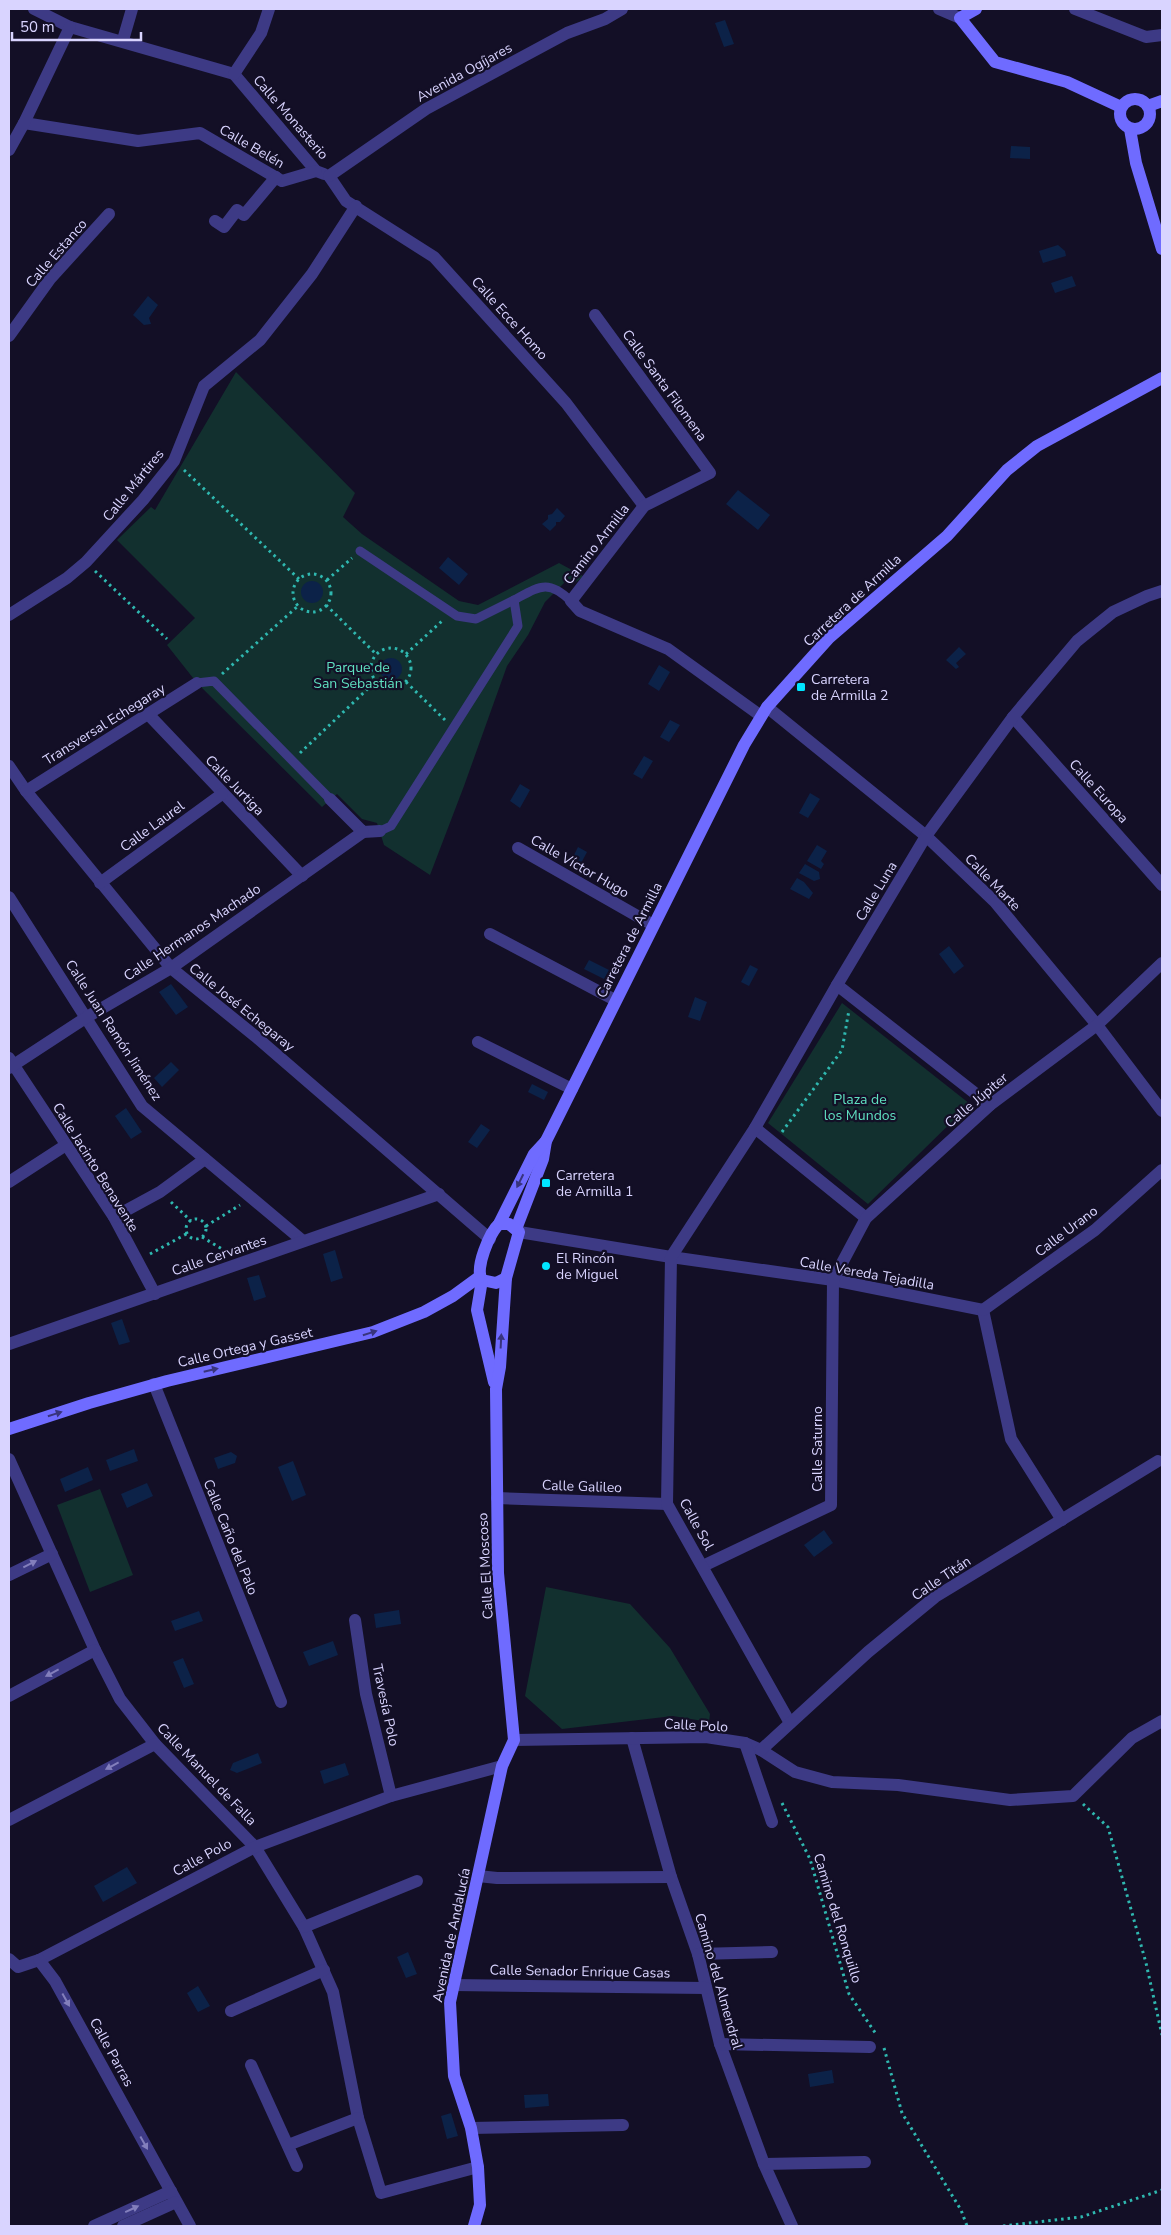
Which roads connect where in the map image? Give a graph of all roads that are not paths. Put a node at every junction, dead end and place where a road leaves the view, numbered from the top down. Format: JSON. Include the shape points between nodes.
{"nodes":[{"id":1,"x":34,"y":9,"type":"edge"},
{"id":2,"x":132,"y":9,"type":"edge"},
{"id":3,"x":269,"y":9,"type":"edge"},
{"id":4,"x":622,"y":9,"type":"edge"},
{"id":5,"x":939,"y":9,"type":"edge"},
{"id":6,"x":976,"y":9,"type":"edge"},
{"id":7,"x":1075,"y":9,"type":"edge"},
{"id":8,"x":960,"y":18,"type":"junction"},
{"id":9,"x":70,"y":27,"type":"junction"},
{"id":10,"x":1162,"y":35,"type":"edge"},
{"id":11,"x":123,"y":40,"type":"junction"},
{"id":12,"x":234,"y":74,"type":"junction"},
{"id":13,"x":1162,"y":101,"type":"edge"},
{"id":14,"x":1148,"y":106,"type":"junction"},
{"id":15,"x":1121,"y":107,"type":"junction"},
{"id":16,"x":24,"y":123,"type":"junction"},
{"id":17,"x":1130,"y":129,"type":"junction"},
{"id":18,"x":9,"y":150,"type":"edge"},
{"id":19,"x":316,"y":170,"type":"junction"},
{"id":20,"x":329,"y":176,"type":"junction"},
{"id":21,"x":276,"y":177,"type":"junction"},
{"id":22,"x":356,"y":206,"type":"junction"},
{"id":23,"x":109,"y":214,"type":"dead end"},
{"id":24,"x":215,"y":221,"type":"dead end"},
{"id":25,"x":1162,"y":249,"type":"edge"},
{"id":26,"x":595,"y":315,"type":"dead end"},
{"id":27,"x":9,"y":336,"type":"edge"},
{"id":28,"x":1162,"y":378,"type":"edge"},
{"id":29,"x":710,"y":473,"type":"joint"},
{"id":30,"x":644,"y":506,"type":"junction"},
{"id":31,"x":360,"y":551,"type":"road end"},
{"id":32,"x":1162,"y":591,"type":"edge"},
{"id":33,"x":514,"y":600,"type":"junction"},
{"id":34,"x":571,"y":601,"type":"junction"},
{"id":35,"x":9,"y":615,"type":"edge"},
{"id":36,"x":197,"y":683,"type":"joint"},
{"id":37,"x":764,"y":712,"type":"junction"},
{"id":38,"x":148,"y":714,"type":"junction"},
{"id":39,"x":1013,"y":718,"type":"junction"},
{"id":40,"x":9,"y":766,"type":"edge"},
{"id":41,"x":26,"y":791,"type":"junction"},
{"id":42,"x":222,"y":794,"type":"junction"},
{"id":43,"x":330,"y":799,"type":"joint"},
{"id":44,"x":380,"y":831,"type":"joint"},
{"id":45,"x":363,"y":832,"type":"junction"},
{"id":46,"x":926,"y":836,"type":"junction"},
{"id":47,"x":518,"y":848,"type":"dead end"},
{"id":48,"x":302,"y":876,"type":"junction"},
{"id":49,"x":100,"y":883,"type":"junction"},
{"id":50,"x":1162,"y":885,"type":"edge"},
{"id":51,"x":9,"y":897,"type":"edge"},
{"id":52,"x":653,"y":925,"type":"junction"},
{"id":53,"x":490,"y":934,"type":"dead end"},
{"id":54,"x":1162,"y":963,"type":"edge"},
{"id":55,"x":171,"y":968,"type":"junction"},
{"id":56,"x":837,"y":985,"type":"junction"},
{"id":57,"x":616,"y":1000,"type":"junction"},
{"id":58,"x":87,"y":1017,"type":"junction"},
{"id":59,"x":1097,"y":1025,"type":"junction"},
{"id":60,"x":478,"y":1042,"type":"dead end"},
{"id":61,"x":10,"y":1064,"type":"edge"},
{"id":62,"x":572,"y":1089,"type":"junction"},
{"id":63,"x":990,"y":1105,"type":"junction"},
{"id":64,"x":1162,"y":1111,"type":"edge"},
{"id":65,"x":755,"y":1128,"type":"junction"},
{"id":66,"x":546,"y":1142,"type":"junction"},
{"id":67,"x":66,"y":1145,"type":"junction"},
{"id":68,"x":205,"y":1160,"type":"junction"},
{"id":69,"x":1162,"y":1170,"type":"edge"},
{"id":70,"x":9,"y":1182,"type":"edge"},
{"id":71,"x":439,"y":1194,"type":"junction"},
{"id":72,"x":114,"y":1217,"type":"junction"},
{"id":73,"x":866,"y":1218,"type":"junction"},
{"id":74,"x":499,"y":1224,"type":"junction"},
{"id":75,"x":518,"y":1230,"type":"junction"},
{"id":76,"x":490,"y":1239,"type":"junction"},
{"id":77,"x":303,"y":1242,"type":"junction"},
{"id":78,"x":671,"y":1257,"type":"junction"},
{"id":79,"x":506,"y":1278,"type":"junction"},
{"id":80,"x":481,"y":1279,"type":"junction"},
{"id":81,"x":833,"y":1280,"type":"junction"},
{"id":82,"x":155,"y":1294,"type":"junction"},
{"id":83,"x":983,"y":1310,"type":"junction"},
{"id":84,"x":9,"y":1344,"type":"edge"},
{"id":85,"x":154,"y":1384,"type":"junction"},
{"id":86,"x":496,"y":1389,"type":"junction"},
{"id":87,"x":9,"y":1429,"type":"edge"},
{"id":88,"x":9,"y":1459,"type":"edge"},
{"id":89,"x":1158,"y":1461,"type":"dead end"},
{"id":90,"x":497,"y":1498,"type":"junction"},
{"id":91,"x":667,"y":1504,"type":"junction"},
{"id":92,"x":1062,"y":1520,"type":"junction"},
{"id":93,"x":52,"y":1554,"type":"junction"},
{"id":94,"x":703,"y":1566,"type":"junction"},
{"id":95,"x":9,"y":1575,"type":"edge"},
{"id":96,"x":355,"y":1620,"type":"dead end"},
{"id":97,"x":95,"y":1650,"type":"junction"},
{"id":98,"x":9,"y":1696,"type":"edge"},
{"id":99,"x":280,"y":1702,"type":"dead end"},
{"id":100,"x":1162,"y":1722,"type":"edge"},
{"id":101,"x":790,"y":1724,"type":"junction"},
{"id":102,"x":632,"y":1738,"type":"junction"},
{"id":103,"x":514,"y":1740,"type":"junction"},
{"id":104,"x":744,"y":1743,"type":"junction"},
{"id":105,"x":155,"y":1744,"type":"junction"},
{"id":106,"x":762,"y":1750,"type":"junction"},
{"id":107,"x":502,"y":1766,"type":"junction"},
{"id":108,"x":391,"y":1796,"type":"junction"},
{"id":109,"x":9,"y":1820,"type":"edge"},
{"id":110,"x":772,"y":1822,"type":"dead end"},
{"id":111,"x":255,"y":1846,"type":"junction"},
{"id":112,"x":478,"y":1876,"type":"junction"},
{"id":113,"x":671,"y":1877,"type":"junction"},
{"id":114,"x":417,"y":1881,"type":"dead end"},
{"id":115,"x":304,"y":1927,"type":"junction"},
{"id":116,"x":772,"y":1952,"type":"dead end"},
{"id":117,"x":698,"y":1954,"type":"junction"},
{"id":118,"x":9,"y":1959,"type":"edge"},
{"id":119,"x":39,"y":1960,"type":"junction"},
{"id":120,"x":324,"y":1970,"type":"junction"},
{"id":121,"x":454,"y":1985,"type":"junction"},
{"id":122,"x":706,"y":1988,"type":"junction"},
{"id":123,"x":231,"y":2011,"type":"dead end"},
{"id":124,"x":720,"y":2044,"type":"junction"},
{"id":125,"x":870,"y":2047,"type":"dead end"},
{"id":126,"x":251,"y":2065,"type":"dead end"},
{"id":127,"x":358,"y":2118,"type":"junction"},
{"id":128,"x":623,"y":2126,"type":"dead end"},
{"id":129,"x":471,"y":2128,"type":"junction"},
{"id":130,"x":288,"y":2145,"type":"junction"},
{"id":131,"x":865,"y":2162,"type":"dead end"},
{"id":132,"x":764,"y":2164,"type":"junction"},
{"id":133,"x":297,"y":2166,"type":"dead end"},
{"id":134,"x":478,"y":2167,"type":"junction"},
{"id":135,"x":174,"y":2196,"type":"junction"},
{"id":136,"x":94,"y":2226,"type":"edge"},
{"id":137,"x":123,"y":2226,"type":"edge"},
{"id":138,"x":190,"y":2226,"type":"edge"},
{"id":139,"x":474,"y":2226,"type":"edge"},
{"id":140,"x":792,"y":2226,"type":"edge"}],
"edges":[{"from":1,"to":9,"type":"street"},
{"from":2,"to":11,"type":"street"},
{"from":3,"to":12,"type":"street","via":[[261,33]]},
{"from":4,"to":20,"type":"street","name":"Avenida Ogíjares","via":[[605,20],[567,33],[426,109]]},
{"from":5,"to":8,"type":"street"},
{"from":6,"to":8,"type":"street"},
{"from":7,"to":10,"type":"street","via":[[1146,37]]},
{"from":8,"to":15,"type":"street","via":[[995,62],[1067,82]]},
{"from":9,"to":11,"type":"street"},
{"from":9,"to":16,"type":"street"},
{"from":11,"to":12,"type":"street"},
{"from":12,"to":19,"type":"street","name":"Calle Monasterio"},
{"from":13,"to":14,"type":"street"},
{"from":14,"to":15,"type":"street","via":[[1140,99],[1134,99]]},
{"from":14,"to":17,"type":"street","via":[[1151,115],[1148,124],[1140,129]]},
{"from":15,"to":17,"type":"street","via":[[1120,120]]},
{"from":16,"to":18,"type":"street"},
{"from":16,"to":21,"type":"street","name":"Calle Belén","via":[[138,141],[200,133]]},
{"from":17,"to":25,"type":"street","via":[[1136,163]]},
{"from":19,"to":20,"type":"street","name":"Calle Monasterio"},
{"from":19,"to":21,"type":"street","name":"Calle Belén","via":[[282,181]]},
{"from":20,"to":22,"type":"street","name":"Calle Ecce Homo","via":[[346,201]]},
{"from":21,"to":24,"type":"street","via":[[244,215],[237,210],[224,227]]},
{"from":22,"to":30,"type":"street","name":"Calle Ecce Homo","via":[[434,257],[566,403]]},
{"from":22,"to":35,"type":"street","name":"Calle Mártires","via":[[312,274],[260,340],[204,386],[174,462],[143,500],[86,562]]},
{"from":23,"to":27,"type":"street","name":"Calle Estanco","via":[[50,279]]},
{"from":26,"to":29,"type":"street","name":"Calle Santa Filomena"},
{"from":28,"to":37,"type":"street","name":"Carretera de Armilla","via":[[1037,446],[1007,470],[947,536],[829,638]]},
{"from":29,"to":30,"type":"street","name":"Camino Armilla"},
{"from":30,"to":34,"type":"street","name":"Camino Armilla"},
{"from":31,"to":33,"type":"lane","via":[[457,616],[476,619]]},
{"from":32,"to":39,"type":"street","name":"Calle Luna","via":[[1113,612],[1076,641]]},
{"from":33,"to":34,"type":"lane","via":[[541,586],[560,590]]},
{"from":33,"to":44,"type":"lane","via":[[518,626],[392,826]]},
{"from":34,"to":37,"type":"street","name":"Camino Armilla","via":[[580,610],[668,649]]},
{"from":36,"to":38,"type":"street","name":"Transversal Echegaray"},
{"from":36,"to":43,"type":"lane","via":[[214,681]]},
{"from":37,"to":46,"type":"street","name":"Calle Marte"},
{"from":37,"to":52,"type":"street","name":"Carretera de Armilla"},
{"from":38,"to":41,"type":"street","name":"Transversal Echegaray"},
{"from":38,"to":42,"type":"street","name":"Calle Jurtiga"},
{"from":39,"to":46,"type":"street","name":"Calle Luna"},
{"from":39,"to":50,"type":"street","name":"Calle Europa"},
{"from":40,"to":41,"type":"street","name":"Calle José Echegaray"},
{"from":41,"to":49,"type":"street","name":"Calle José Echegaray"},
{"from":42,"to":48,"type":"street","name":"Calle Jurtiga"},
{"from":42,"to":49,"type":"street","name":"Calle Laurel"},
{"from":43,"to":45,"type":"street"},
{"from":44,"to":45,"type":"street"},
{"from":45,"to":48,"type":"street","name":"Calle Hermanos Machado"},
{"from":46,"to":56,"type":"street","name":"Calle Luna"},
{"from":46,"to":59,"type":"street","name":"Calle Marte","via":[[995,902]]},
{"from":47,"to":52,"type":"street","name":"Calle Víctor Hugo"},
{"from":48,"to":55,"type":"street","name":"Calle Hermanos Machado"},
{"from":49,"to":55,"type":"street","name":"Calle José Echegaray"},
{"from":51,"to":58,"type":"street","name":"Calle Juan Ramón Jiménez"},
{"from":52,"to":57,"type":"street","name":"Carretera de Armilla"},
{"from":53,"to":57,"type":"street"},
{"from":54,"to":59,"type":"street","name":"Calle Júpiter"},
{"from":55,"to":58,"type":"street","name":"Calle Hermanos Machado"},
{"from":55,"to":71,"type":"street","name":"Calle José Echegaray","via":[[256,1036]]},
{"from":56,"to":63,"type":"street"},
{"from":56,"to":65,"type":"street","name":"Calle Luna"},
{"from":57,"to":62,"type":"street","name":"Carretera de Armilla"},
{"from":58,"to":61,"type":"street","name":"Calle Hermanos Machado"},
{"from":58,"to":68,"type":"street","name":"Calle Juan Ramón Jiménez","via":[[142,1106]]},
{"from":59,"to":63,"type":"street","name":"Calle Júpiter"},
{"from":59,"to":64,"type":"street","name":"Calle Marte"},
{"from":60,"to":62,"type":"street"},
{"from":61,"to":67,"type":"street","name":"Calle Jacinto Benavente"},
{"from":62,"to":66,"type":"street","name":"Carretera de Armilla"},
{"from":63,"to":73,"type":"street","name":"Calle Júpiter"},
{"from":65,"to":73,"type":"street"},
{"from":65,"to":78,"type":"street","name":"Calle Luna"},
{"from":66,"to":74,"type":"street","name":"Carretera de Armilla","one_way":true,"via":[[534,1154]]},
{"from":66,"to":75,"type":"street","name":"Carretera de Armilla"},
{"from":67,"to":70,"type":"street"},
{"from":67,"to":72,"type":"street","name":"Calle Jacinto Benavente"},
{"from":68,"to":72,"type":"street","via":[[160,1192]]},
{"from":68,"to":77,"type":"street","name":"Calle Juan Ramón Jiménez"},
{"from":69,"to":83,"type":"street","name":"Calle Urano","via":[[1095,1230]]},
{"from":71,"to":76,"type":"street","name":"Calle José Echegaray"},
{"from":71,"to":77,"type":"street","name":"Calle Cervantes"},
{"from":72,"to":82,"type":"street","name":"Calle Jacinto Benavente"},
{"from":73,"to":81,"type":"street","name":"Calle Júpiter"},
{"from":74,"to":75,"type":"street","via":[[509,1224]]},
{"from":74,"to":76,"type":"street","name":"Carretera de Armilla"},
{"from":75,"to":78,"type":"street","name":"Calle Vereda Tejadilla"},
{"from":75,"to":79,"type":"street","name":"Carretera de Armilla"},
{"from":76,"to":80,"type":"street","name":"Calle El Moscoso","via":[[479,1267]]},
{"from":77,"to":82,"type":"street","name":"Calle Cervantes"},
{"from":78,"to":81,"type":"street","name":"Calle Vereda Tejadilla"},
{"from":78,"to":91,"type":"street","name":"Calle Sol"},
{"from":79,"to":80,"type":"street","via":[[496,1283]]},
{"from":86,"to":79,"type":"street","name":"Calle El Moscoso","one_way":true},
{"from":85,"to":80,"type":"street","name":"Calle Ortega y Gasset","one_way":true,"via":[[373,1332],[424,1312]]},
{"from":80,"to":86,"type":"street","name":"Calle El Moscoso","via":[[478,1310]]},
{"from":81,"to":83,"type":"street","name":"Calle Vereda Tejadilla"},
{"from":81,"to":94,"type":"street","name":"Calle Saturno","via":[[831,1505]]},
{"from":82,"to":84,"type":"street","name":"Calle Cervantes"},
{"from":83,"to":92,"type":"street","via":[[1011,1439]]},
{"from":87,"to":85,"type":"street","name":"Calle Ortega y Gasset","one_way":true},
{"from":85,"to":99,"type":"street","name":"Calle Caño del Palo"},
{"from":86,"to":90,"type":"street","name":"Calle El Moscoso"},
{"from":88,"to":93,"type":"street","name":"Calle Manuel de Falla"},
{"from":89,"to":92,"type":"street","name":"Calle Titán"},
{"from":90,"to":91,"type":"street","name":"Calle Galileo"},
{"from":90,"to":103,"type":"street","name":"Calle El Moscoso","via":[[498,1573]]},
{"from":91,"to":94,"type":"street","name":"Calle Sol"},
{"from":92,"to":101,"type":"street","name":"Calle Titán","via":[[935,1597],[868,1652]]},
{"from":95,"to":93,"type":"street","one_way":true},
{"from":93,"to":97,"type":"street","name":"Calle Manuel de Falla"},
{"from":94,"to":101,"type":"street","name":"Calle Sol"},
{"from":96,"to":108,"type":"street","name":"Travesía Polo","via":[[366,1694]]},
{"from":97,"to":98,"type":"street","one_way":true},
{"from":97,"to":105,"type":"street","name":"Calle Manuel de Falla","via":[[120,1699]]},
{"from":100,"to":106,"type":"street","name":"Calle Polo","via":[[1132,1738],[1073,1796],[1010,1800],[898,1785],[832,1782],[795,1772]]},
{"from":101,"to":106,"type":"street","name":"Calle Titán"},
{"from":102,"to":103,"type":"street","name":"Calle Polo"},
{"from":102,"to":104,"type":"street","name":"Calle Polo","via":[[706,1737]]},
{"from":102,"to":113,"type":"street","name":"Camino del Almendral"},
{"from":103,"to":107,"type":"street","name":"Avenida de Andalucía"},
{"from":104,"to":106,"type":"street","name":"Calle Polo"},
{"from":104,"to":110,"type":"street"},
{"from":105,"to":109,"type":"street","one_way":true},
{"from":105,"to":111,"type":"street","name":"Calle Manuel de Falla"},
{"from":107,"to":108,"type":"street","name":"Calle Polo"},
{"from":107,"to":112,"type":"street","name":"Avenida de Andalucía"},
{"from":108,"to":111,"type":"street","name":"Calle Polo"},
{"from":111,"to":115,"type":"street","name":"Calle Manuel de Falla"},
{"from":111,"to":119,"type":"street","name":"Calle Polo"},
{"from":112,"to":113,"type":"street"},
{"from":112,"to":121,"type":"street","name":"Avenida de Andalucía"},
{"from":113,"to":117,"type":"street","name":"Camino del Almendral"},
{"from":114,"to":115,"type":"street"},
{"from":115,"to":120,"type":"street","name":"Calle Manuel de Falla"},
{"from":116,"to":117,"type":"street"},
{"from":117,"to":122,"type":"street","name":"Camino del Almendral"},
{"from":118,"to":119,"type":"street","via":[[18,1967]]},
{"from":119,"to":135,"type":"street","name":"Calle Parras","one_way":true,"via":[[55,1981]]},
{"from":120,"to":123,"type":"street"},
{"from":120,"to":127,"type":"street","name":"Calle Manuel de Falla","via":[[333,1992]]},
{"from":121,"to":122,"type":"street","name":"Calle Senador Enrique Casas"},
{"from":121,"to":129,"type":"street","name":"Avenida de Andalucía","via":[[450,2002],[454,2076]]},
{"from":122,"to":124,"type":"street","name":"Camino del Almendral"},
{"from":124,"to":125,"type":"street"},
{"from":124,"to":132,"type":"street","name":"Camino del Almendral"},
{"from":126,"to":130,"type":"street"},
{"from":127,"to":130,"type":"street"},
{"from":127,"to":134,"type":"street","name":"Calle Manuel de Falla","via":[[381,2193]]},
{"from":128,"to":129,"type":"street"},
{"from":129,"to":134,"type":"street","name":"Avenida de Andalucía"},
{"from":130,"to":133,"type":"street"},
{"from":131,"to":132,"type":"street"},
{"from":132,"to":140,"type":"street","name":"Camino del Almendral"},
{"from":134,"to":139,"type":"street","name":"Avenida de Andalucía","via":[[480,2204]]},
{"from":136,"to":135,"type":"street","one_way":true},
{"from":135,"to":137,"type":"street"},
{"from":135,"to":138,"type":"street","name":"Calle Parras"}]}
